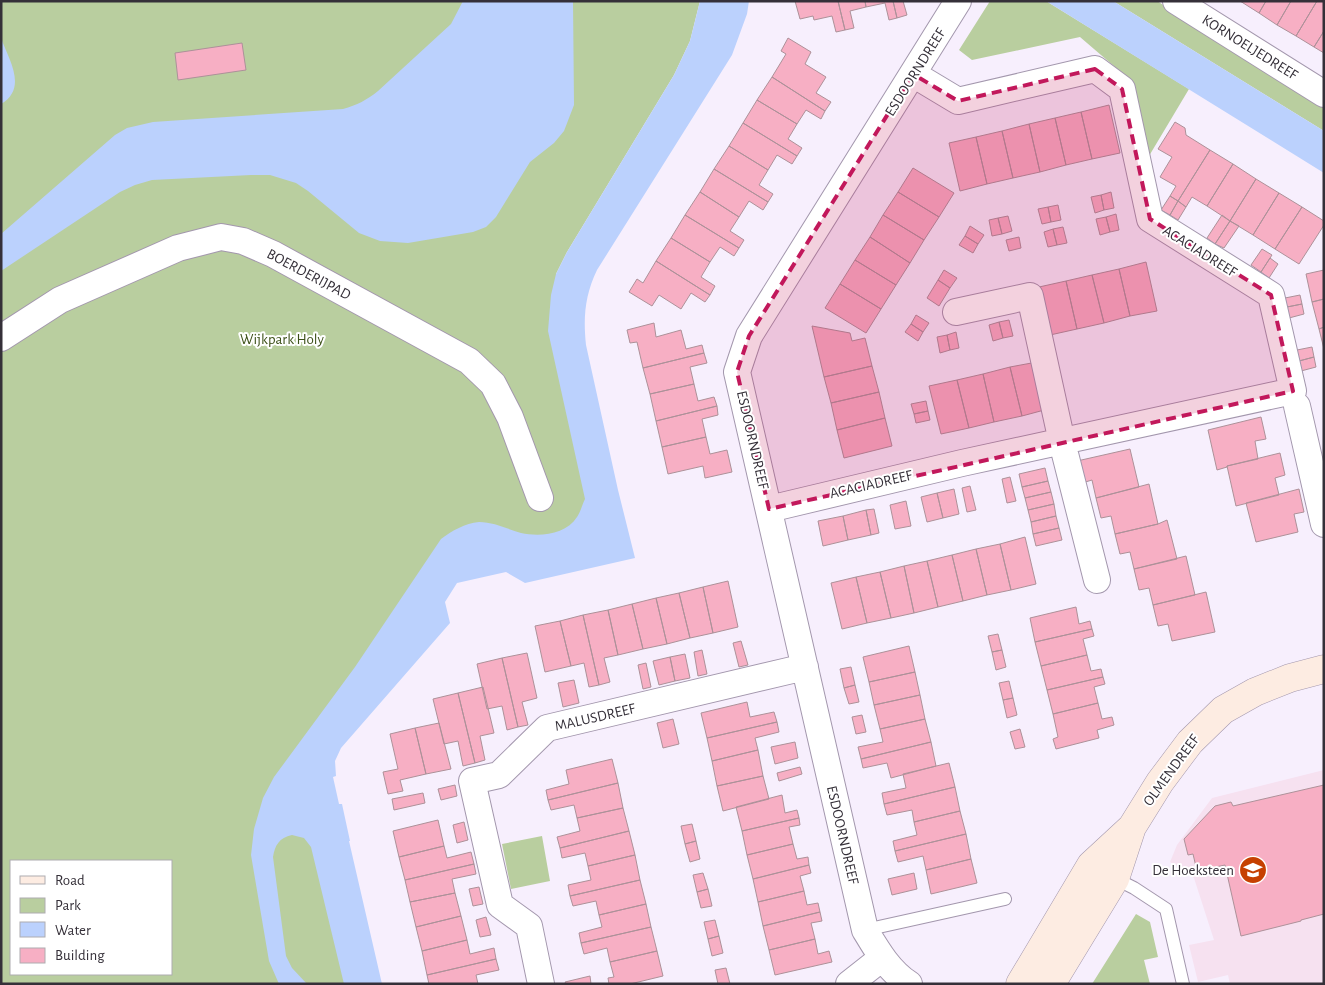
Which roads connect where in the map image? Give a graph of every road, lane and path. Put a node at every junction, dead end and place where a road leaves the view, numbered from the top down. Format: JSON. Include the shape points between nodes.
{"nodes":[{"id":1,"x":958,"y":1,"type":"edge"},
{"id":2,"x":1176,"y":1,"type":"edge"},
{"id":3,"x":913,"y":74,"type":"junction"},
{"id":4,"x":1324,"y":94,"type":"edge"},
{"id":5,"x":956,"y":312,"type":"dead end"},
{"id":6,"x":1,"y":338,"type":"edge"},
{"id":7,"x":1298,"y":406,"type":"dead end"},
{"id":8,"x":1062,"y":442,"type":"junction"},
{"id":9,"x":1316,"y":450,"type":"edge"},
{"id":10,"x":540,"y":498,"type":"dead end"},
{"id":11,"x":769,"y":509,"type":"junction"},
{"id":12,"x":1324,"y":524,"type":"edge"},
{"id":13,"x":1096,"y":580,"type":"dead end"},
{"id":14,"x":805,"y":667,"type":"junction"},
{"id":15,"x":1324,"y":669,"type":"edge"},
{"id":16,"x":1132,"y":827,"type":"junction"},
{"id":17,"x":1091,"y":865,"type":"junction"},
{"id":18,"x":1115,"y":879,"type":"junction"},
{"id":19,"x":1005,"y":899,"type":"dead end"},
{"id":20,"x":865,"y":930,"type":"junction"},
{"id":21,"x":882,"y":958,"type":"junction"},
{"id":22,"x":541,"y":984,"type":"edge"},
{"id":23,"x":849,"y":984,"type":"edge"},
{"id":24,"x":909,"y":984,"type":"edge"},
{"id":25,"x":1020,"y":984,"type":"edge"},
{"id":26,"x":1051,"y":984,"type":"edge"},
{"id":27,"x":1183,"y":984,"type":"edge"}],
"edges":[{"from":1,"to":3,"type":"street","name":"ESDOORNDREEF"},
{"from":2,"to":4,"type":"street","name":"KORNOELJEDREEF"},
{"from":3,"to":8,"type":"street","name":"ACACIADREEF","via":[[958,102],[1095,69],[1122,89],[1150,219],[1271,295],[1293,391]]},
{"from":3,"to":11,"type":"street","name":"ESDOORNDREEF","via":[[749,336],[737,372]]},
{"from":5,"to":8,"type":"street","via":[[1030,296]]},
{"from":6,"to":10,"type":"street","name":"BOERDERIJPAD","via":[[60,300],[178,248],[221,237],[242,241],[273,254],[469,362],[493,384],[510,417]]},
{"from":7,"to":9,"type":"street"},
{"from":8,"to":11,"type":"street","name":"ACACIADREEF"},
{"from":8,"to":13,"type":"street"},
{"from":9,"to":12,"type":"street"},
{"from":11,"to":14,"type":"street","name":"ESDOORNDREEF"},
{"from":14,"to":20,"type":"street","name":"ESDOORNDREEF"},
{"from":14,"to":22,"type":"street","name":"MALUSDREEF","via":[[547,728],[499,775],[472,781],[500,906],[529,926]]},
{"from":15,"to":16,"type":"street","name":"OLMENDREEF","via":[[1290,678],[1223,710],[1190,742]]},
{"from":16,"to":17,"type":"street","name":"OLMENDREEF"},
{"from":16,"to":18,"type":"street","name":"OLMENDREEF"},
{"from":17,"to":18,"type":"lane"},
{"from":17,"to":25,"type":"street","name":"OLMENDREEF"},
{"from":18,"to":26,"type":"street","name":"OLMENDREEF"},
{"from":18,"to":27,"type":"lane","via":[[1166,909]]},
{"from":19,"to":20,"type":"lane"},
{"from":20,"to":21,"type":"street","name":"ESDOORNDREEF"},
{"from":21,"to":23,"type":"street"},
{"from":21,"to":24,"type":"street","name":"ESDOORNDREEF"}]}
